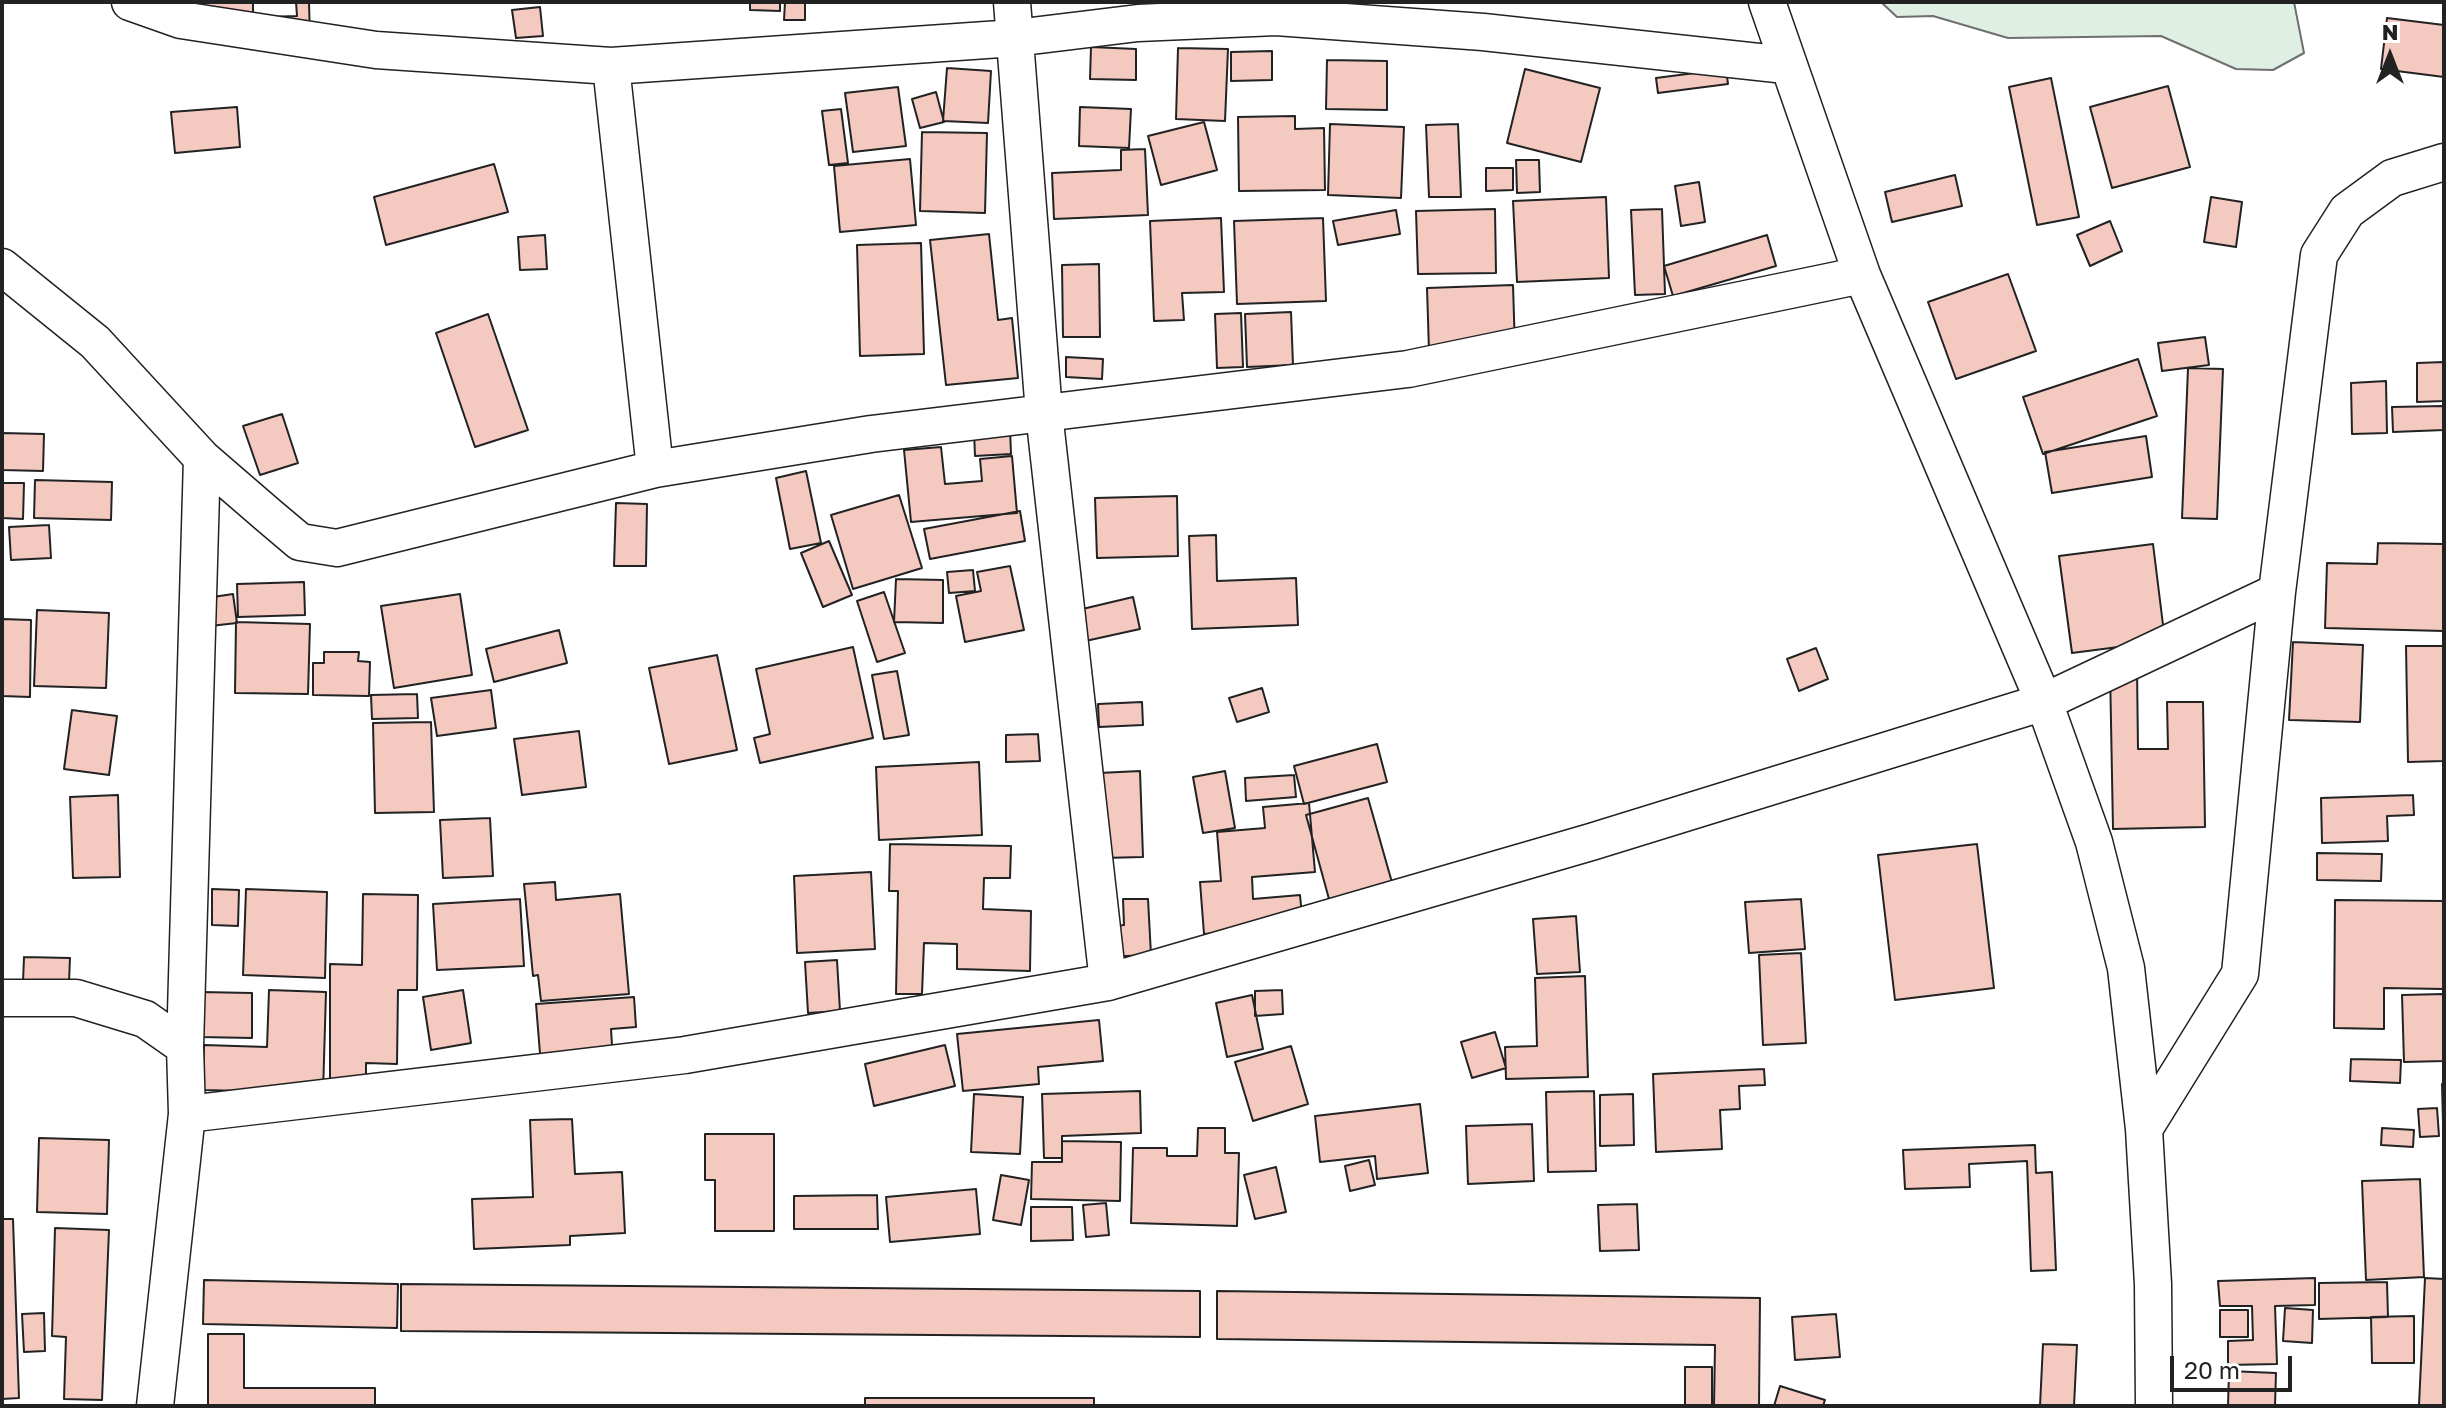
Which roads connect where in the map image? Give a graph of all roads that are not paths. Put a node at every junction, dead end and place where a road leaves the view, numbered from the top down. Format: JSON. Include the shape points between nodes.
{"nodes":[{"id":1,"x":130,"y":2,"type":"edge"},
{"id":2,"x":1012,"y":2,"type":"edge"},
{"id":3,"x":1767,"y":2,"type":"edge"},
{"id":4,"x":1015,"y":38,"type":"junction"},
{"id":5,"x":1786,"y":65,"type":"junction"},
{"id":6,"x":611,"y":66,"type":"junction"},
{"id":7,"x":2444,"y":162,"type":"edge"},
{"id":8,"x":2,"y":267,"type":"edge"},
{"id":9,"x":1862,"y":275,"type":"junction"},
{"id":10,"x":1044,"y":413,"type":"junction"},
{"id":11,"x":202,"y":458,"type":"junction"},
{"id":12,"x":655,"y":469,"type":"junction"},
{"id":13,"x":2277,"y":592,"type":"junction"},
{"id":14,"x":2044,"y":702,"type":"junction"},
{"id":15,"x":1108,"y":982,"type":"junction"},
{"id":16,"x":2,"y":998,"type":"edge"},
{"id":17,"x":185,"y":1047,"type":"junction"},
{"id":18,"x":187,"y":1114,"type":"junction"},
{"id":19,"x":2144,"y":1129,"type":"junction"},
{"id":20,"x":155,"y":1406,"type":"edge"},
{"id":21,"x":2154,"y":1406,"type":"edge"}],
"edges":[{"from":1,"to":6,"type":"street","via":[[181,20],[376,50]]},
{"from":2,"to":4,"type":"street"},
{"from":3,"to":5,"type":"street"},
{"from":4,"to":5,"type":"street","via":[[1138,23],[1276,17],[1483,32]]},
{"from":4,"to":6,"type":"street"},
{"from":4,"to":10,"type":"street"},
{"from":5,"to":9,"type":"street"},
{"from":6,"to":12,"type":"street"},
{"from":7,"to":13,"type":"street","via":[[2392,178],[2347,211],[2319,255]]},
{"from":8,"to":11,"type":"street","via":[[95,342]]},
{"from":9,"to":10,"type":"street","via":[[1408,369]]},
{"from":9,"to":14,"type":"street"},
{"from":10,"to":12,"type":"street"},
{"from":10,"to":15,"type":"street"},
{"from":11,"to":12,"type":"street","via":[[300,542],[337,548]]},
{"from":11,"to":17,"type":"street"},
{"from":13,"to":14,"type":"street"},
{"from":13,"to":19,"type":"street","via":[[2240,974]]},
{"from":14,"to":15,"type":"street","via":[[1591,842]]},
{"from":14,"to":19,"type":"street","via":[[2094,842],[2126,968]]},
{"from":15,"to":18,"type":"street","via":[[685,1055]]},
{"from":16,"to":17,"type":"street","via":[[76,998],[145,1019]]},
{"from":17,"to":18,"type":"street"},
{"from":18,"to":20,"type":"street"},
{"from":19,"to":21,"type":"street"}]}
